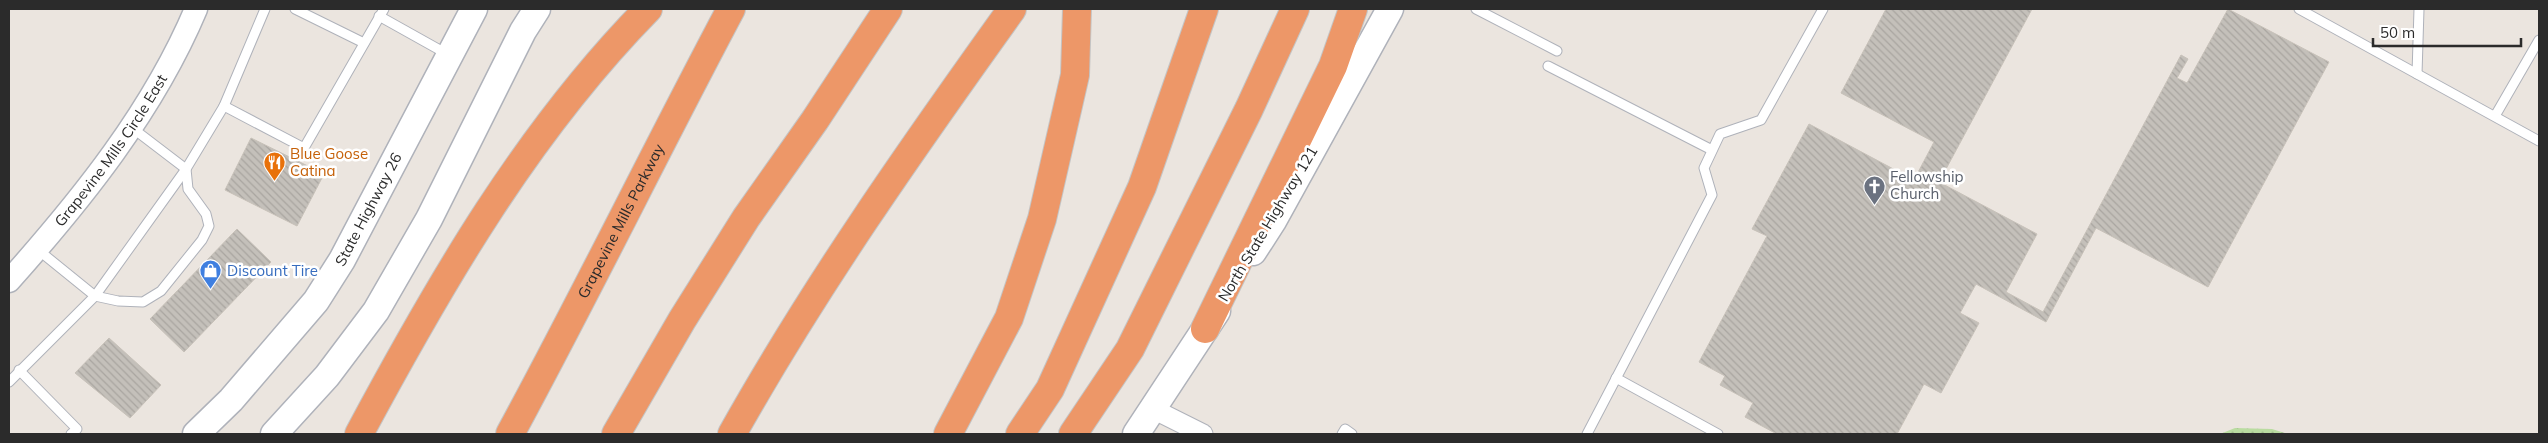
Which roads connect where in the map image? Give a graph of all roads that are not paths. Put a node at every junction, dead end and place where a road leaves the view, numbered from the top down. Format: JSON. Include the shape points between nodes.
{"nodes":[{"id":1,"x":196,"y":9,"type":"edge"},
{"id":2,"x":265,"y":9,"type":"edge"},
{"id":3,"x":295,"y":9,"type":"edge"},
{"id":4,"x":474,"y":9,"type":"edge"},
{"id":5,"x":537,"y":9,"type":"edge"},
{"id":6,"x":648,"y":9,"type":"edge"},
{"id":7,"x":731,"y":9,"type":"edge"},
{"id":8,"x":888,"y":9,"type":"edge"},
{"id":9,"x":1012,"y":9,"type":"edge"},
{"id":10,"x":1077,"y":9,"type":"edge"},
{"id":11,"x":1204,"y":9,"type":"edge"},
{"id":12,"x":1295,"y":9,"type":"edge"},
{"id":13,"x":1353,"y":9,"type":"edge"},
{"id":14,"x":1390,"y":9,"type":"edge"},
{"id":15,"x":1476,"y":9,"type":"edge"},
{"id":16,"x":1823,"y":9,"type":"edge"},
{"id":17,"x":2299,"y":9,"type":"edge"},
{"id":18,"x":2419,"y":9,"type":"edge"},
{"id":19,"x":382,"y":12,"type":"edge"},
{"id":20,"x":2539,"y":40,"type":"edge"},
{"id":21,"x":364,"y":43,"type":"junction"},
{"id":22,"x":1557,"y":52,"type":"dead end"},
{"id":23,"x":451,"y":56,"type":"junction"},
{"id":24,"x":1548,"y":66,"type":"dead end"},
{"id":25,"x":2417,"y":74,"type":"junction"},
{"id":26,"x":224,"y":106,"type":"junction"},
{"id":27,"x":2495,"y":116,"type":"junction"},
{"id":28,"x":131,"y":127,"type":"junction"},
{"id":29,"x":2539,"y":141,"type":"edge"},
{"id":30,"x":1712,"y":150,"type":"junction"},
{"id":31,"x":186,"y":169,"type":"junction"},
{"id":32,"x":37,"y":249,"type":"junction"},
{"id":33,"x":9,"y":281,"type":"edge"},
{"id":34,"x":95,"y":296,"type":"junction"},
{"id":35,"x":1205,"y":329,"type":"junction"},
{"id":36,"x":19,"y":370,"type":"junction"},
{"id":37,"x":1616,"y":378,"type":"junction"},
{"id":38,"x":9,"y":382,"type":"edge"},
{"id":39,"x":1153,"y":409,"type":"junction"},
{"id":40,"x":71,"y":434,"type":"edge"},
{"id":41,"x":196,"y":434,"type":"edge"},
{"id":42,"x":274,"y":434,"type":"edge"},
{"id":43,"x":359,"y":434,"type":"edge"},
{"id":44,"x":510,"y":434,"type":"edge"},
{"id":45,"x":616,"y":434,"type":"edge"},
{"id":46,"x":732,"y":434,"type":"edge"},
{"id":47,"x":948,"y":434,"type":"edge"},
{"id":48,"x":1020,"y":434,"type":"edge"},
{"id":49,"x":1073,"y":434,"type":"edge"},
{"id":50,"x":1136,"y":434,"type":"edge"},
{"id":51,"x":1203,"y":434,"type":"edge"},
{"id":52,"x":1342,"y":434,"type":"edge"},
{"id":53,"x":1352,"y":434,"type":"edge"},
{"id":54,"x":1587,"y":434,"type":"edge"},
{"id":55,"x":1718,"y":434,"type":"edge"}],
"edges":[{"from":1,"to":28,"type":"street","name":"Grapevine Mills Circle East","via":[[183,38]]},
{"from":2,"to":26,"type":"lane"},
{"from":3,"to":21,"type":"lane"},
{"from":4,"to":23,"type":"main road","name":"State Highway 26"},
{"from":5,"to":42,"type":"main road","via":[[429,219],[376,311],[327,376]]},
{"from":6,"to":43,"type":"highway","via":[[567,101],[471,237],[418,324]]},
{"from":7,"to":44,"type":"highway","name":"Grapevine Mills Parkway","via":[[634,193],[583,300]]},
{"from":8,"to":45,"type":"highway","via":[[746,218]]},
{"from":9,"to":46,"type":"highway","via":[[851,238]]},
{"from":10,"to":47,"type":"highway","via":[[1075,75],[1042,219],[1009,318]]},
{"from":11,"to":48,"type":"highway","via":[[1142,187],[1050,389]]},
{"from":12,"to":49,"type":"highway","via":[[1130,349]]},
{"from":13,"to":35,"type":"highway","via":[[1333,66]]},
{"from":14,"to":35,"type":"main road","name":"North State Highway 121","via":[[1273,221]]},
{"from":15,"to":22,"type":"lane"},
{"from":16,"to":30,"type":"lane","via":[[1762,120],[1720,134]]},
{"from":17,"to":25,"type":"lane"},
{"from":18,"to":25,"type":"lane"},
{"from":19,"to":21,"type":"lane"},
{"from":19,"to":23,"type":"lane"},
{"from":20,"to":27,"type":"lane"},
{"from":21,"to":26,"type":"lane","via":[[304,148]]},
{"from":23,"to":41,"type":"main road","name":"State Highway 26","via":[[342,260],[316,301],[231,400]]},
{"from":24,"to":30,"type":"lane"},
{"from":25,"to":27,"type":"lane"},
{"from":26,"to":31,"type":"lane"},
{"from":27,"to":29,"type":"lane"},
{"from":28,"to":31,"type":"lane"},
{"from":28,"to":32,"type":"street","name":"Grapevine Mills Circle East"},
{"from":30,"to":37,"type":"lane","via":[[1704,168],[1712,195]]},
{"from":31,"to":34,"type":"lane"},
{"from":31,"to":34,"type":"lane","via":[[188,189],[206,214],[209,226],[202,240],[161,291],[144,302]]},
{"from":32,"to":33,"type":"street","name":"Grapevine Mills Circle East"},
{"from":32,"to":34,"type":"lane"},
{"from":34,"to":36,"type":"lane"},
{"from":35,"to":39,"type":"main road","name":"North State Highway 121"},
{"from":36,"to":38,"type":"lane"},
{"from":36,"to":40,"type":"lane","via":[[77,429]]},
{"from":37,"to":54,"type":"lane"},
{"from":37,"to":55,"type":"lane"},
{"from":39,"to":50,"type":"main road","name":"North State Highway 121"},
{"from":39,"to":51,"type":"street"},
{"from":52,"to":53,"type":"lane","via":[[1345,429]]}]}
